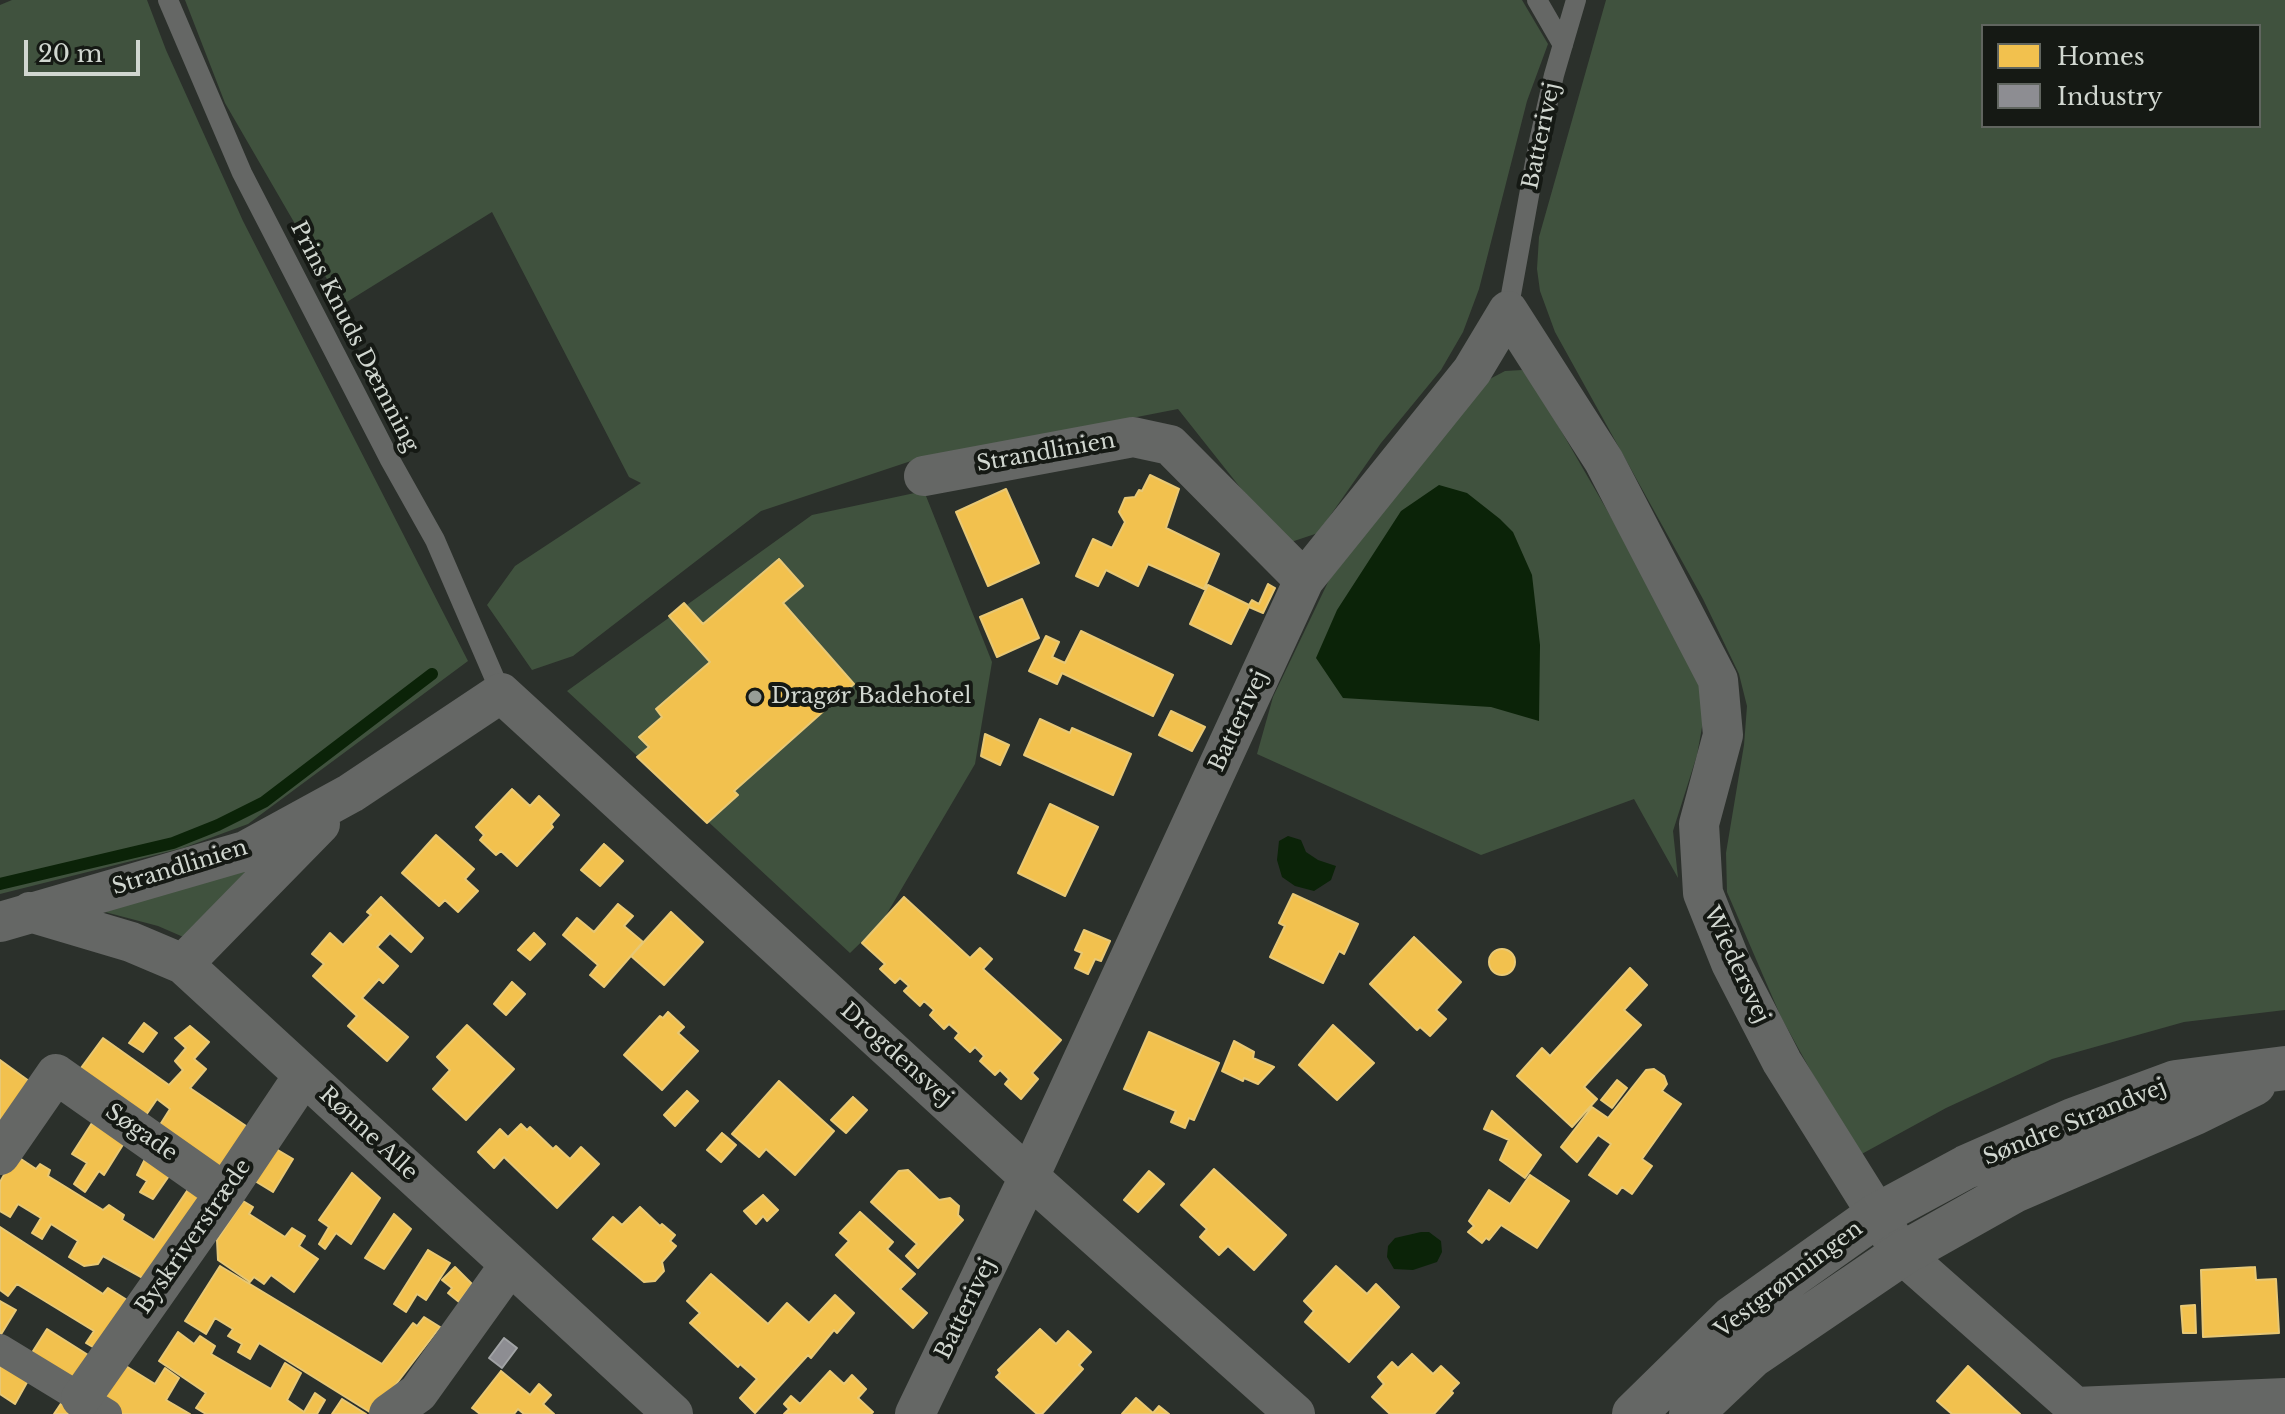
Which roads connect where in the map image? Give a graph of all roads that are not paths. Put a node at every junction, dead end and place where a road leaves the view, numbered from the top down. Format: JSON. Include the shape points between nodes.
{"nodes":[{"id":1,"x":168,"y":0,"type":"edge"},
{"id":2,"x":1537,"y":0,"type":"edge"},
{"id":3,"x":1576,"y":0,"type":"edge"},
{"id":4,"x":1563,"y":45,"type":"junction"},
{"id":5,"x":1508,"y":311,"type":"junction"},
{"id":6,"x":924,"y":476,"type":"dead end"},
{"id":7,"x":1304,"y":580,"type":"junction"},
{"id":8,"x":501,"y":693,"type":"junction"},
{"id":9,"x":351,"y":793,"type":"junction"},
{"id":10,"x":15,"y":917,"type":"edge"},
{"id":11,"x":183,"y":964,"type":"junction"},
{"id":12,"x":2285,"y":1069,"type":"edge"},
{"id":13,"x":304,"y":1075,"type":"junction"},
{"id":14,"x":0,"y":1155,"type":"edge"},
{"id":15,"x":1029,"y":1177,"type":"junction"},
{"id":16,"x":225,"y":1193,"type":"junction"},
{"id":17,"x":1877,"y":1215,"type":"junction"},
{"id":18,"x":1902,"y":1254,"type":"junction"},
{"id":19,"x":509,"y":1266,"type":"junction"},
{"id":20,"x":0,"y":1349,"type":"edge"},
{"id":21,"x":2285,"y":1398,"type":"edge"},
{"id":22,"x":94,"y":1406,"type":"edge"},
{"id":23,"x":2079,"y":1410,"type":"edge"},
{"id":24,"x":389,"y":1414,"type":"edge"},
{"id":25,"x":673,"y":1414,"type":"edge"},
{"id":26,"x":915,"y":1414,"type":"edge"},
{"id":27,"x":1295,"y":1414,"type":"edge"},
{"id":28,"x":1634,"y":1414,"type":"edge"},
{"id":29,"x":1691,"y":1414,"type":"edge"}],
"edges":[{"from":1,"to":8,"type":"lane","name":"Prins Knuds Dæmning","via":[[242,173],[435,540]]},
{"from":2,"to":4,"type":"lane"},
{"from":3,"to":4,"type":"lane","name":"Batterivej"},
{"from":4,"to":5,"type":"lane","name":"Batterivej","via":[[1538,146]]},
{"from":5,"to":7,"type":"street","name":"Batterivej","via":[[1472,371]]},
{"from":5,"to":17,"type":"street","name":"Wiedersvej","via":[[1604,461],[1718,680],[1723,735],[1699,824],[1703,893],[1731,963],[1782,1062]]},
{"from":6,"to":7,"type":"street","name":"Strandlinien","via":[[1133,437],[1170,445]]},
{"from":7,"to":15,"type":"street","name":"Batterivej"},
{"from":8,"to":9,"type":"street","name":"Strandlinien"},
{"from":8,"to":15,"type":"street","name":"Drogdensvej"},
{"from":9,"to":10,"type":"street","name":"Strandlinien","via":[[245,851]]},
{"from":9,"to":11,"type":"street","name":"Strandlinien"},
{"from":10,"to":11,"type":"street","name":"Rønne Alle","via":[[131,942]]},
{"from":11,"to":13,"type":"street","name":"Rønne Alle"},
{"from":12,"to":17,"type":"street","name":"Søndre Strandvej","via":[[2176,1082],[1979,1161]]},
{"from":12,"to":18,"type":"street","name":"Søndre Strandvej","via":[[2014,1191]]},
{"from":13,"to":16,"type":"street","name":"Byskriverstræde"},
{"from":13,"to":19,"type":"street","name":"Rønne Alle"},
{"from":14,"to":16,"type":"street","name":"Søgade","via":[[56,1074]]},
{"from":15,"to":26,"type":"street","name":"Batterivej"},
{"from":15,"to":27,"type":"street","name":"Drogdensvej"},
{"from":16,"to":22,"type":"street","name":"Byskriverstræde"},
{"from":17,"to":18,"type":"street","name":"Wiedersvej"},
{"from":17,"to":28,"type":"street","name":"Vestgrønningen","via":[[1732,1318]]},
{"from":18,"to":23,"type":"street","name":"Wiedersvej"},
{"from":18,"to":29,"type":"street","name":"Vestgrønningen","via":[[1752,1356]]},
{"from":19,"to":24,"type":"street","via":[[418,1393]]},
{"from":19,"to":25,"type":"street","name":"Rønne Alle"},
{"from":20,"to":22,"type":"street"},
{"from":21,"to":23,"type":"street"}]}
